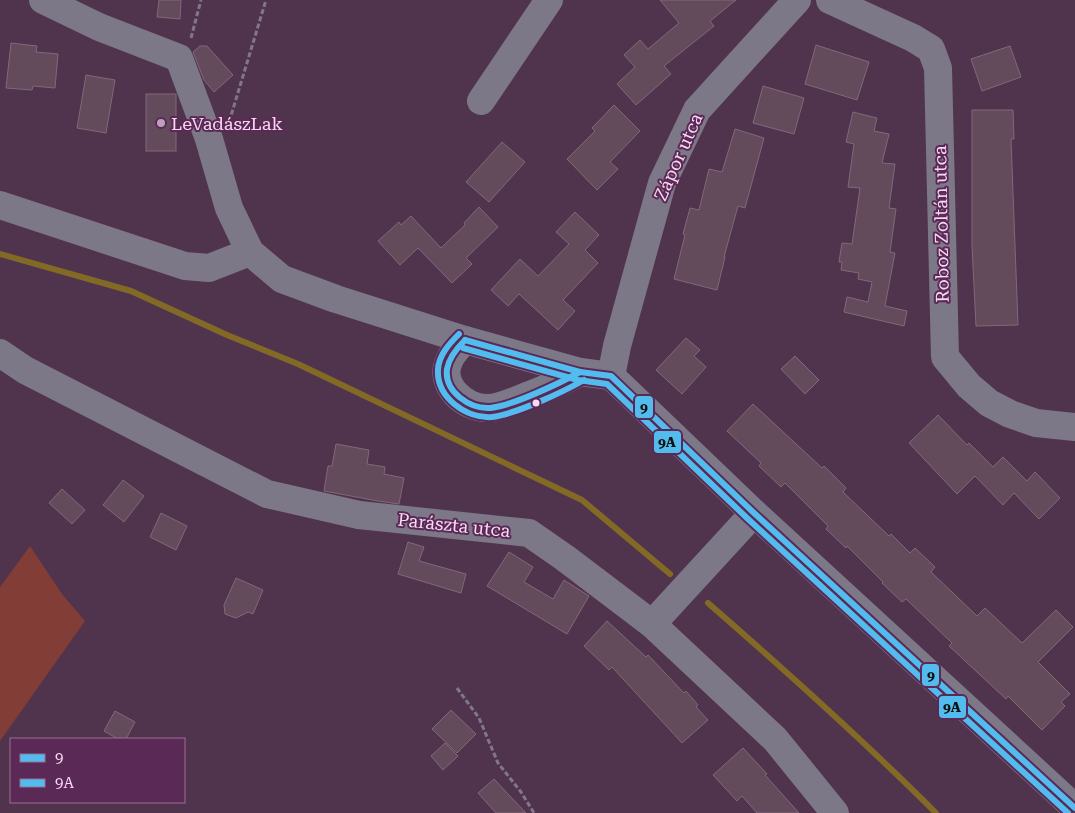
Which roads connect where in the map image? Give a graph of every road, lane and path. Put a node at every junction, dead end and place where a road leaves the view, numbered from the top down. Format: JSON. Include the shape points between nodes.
{"nodes":[{"id":1,"x":42,"y":0,"type":"edge"},
{"id":2,"x":201,"y":0,"type":"edge"},
{"id":3,"x":266,"y":0,"type":"edge"},
{"id":4,"x":550,"y":0,"type":"edge"},
{"id":5,"x":797,"y":0,"type":"edge"},
{"id":6,"x":830,"y":0,"type":"edge"},
{"id":7,"x":179,"y":58,"type":"junction"},
{"id":8,"x":481,"y":100,"type":"dead end"},
{"id":9,"x":209,"y":139,"type":"junction"},
{"id":10,"x":0,"y":205,"type":"edge"},
{"id":11,"x":250,"y":252,"type":"junction"},
{"id":12,"x":465,"y":340,"type":"junction"},
{"id":13,"x":0,"y":353,"type":"edge"},
{"id":14,"x":580,"y":372,"type":"junction"},
{"id":15,"x":611,"y":376,"type":"junction"},
{"id":16,"x":1075,"y":428,"type":"edge"},
{"id":17,"x":754,"y":513,"type":"junction"},
{"id":18,"x":652,"y":624,"type":"junction"},
{"id":19,"x":457,"y":688,"type":"dead end"},
{"id":20,"x":1075,"y":808,"type":"edge"},
{"id":21,"x":534,"y":813,"type":"edge"},
{"id":22,"x":836,"y":813,"type":"edge"}],
"edges":[{"from":1,"to":7,"type":"street","via":[[99,27]]},
{"from":2,"to":7,"type":"path","via":[[191,38]]},
{"from":3,"to":9,"type":"path","via":[[230,119]]},
{"from":4,"to":8,"type":"street"},
{"from":5,"to":15,"type":"street","name":"Zápor utca","via":[[697,110],[662,183]]},
{"from":6,"to":16,"type":"street","name":"Roboz Zoltán utca","via":[[931,49],[938,68],[945,357],[969,386],[989,403],[1036,423]]},
{"from":7,"to":9,"type":"street"},
{"from":9,"to":11,"type":"street","via":[[229,208]]},
{"from":10,"to":11,"type":"street","via":[[184,266],[209,268]]},
{"from":11,"to":12,"type":"street","via":[[282,279]]},
{"from":12,"to":14,"type":"street"},
{"from":12,"to":14,"type":"street","via":[[448,361],[446,378],[454,393],[473,407],[489,409],[560,384]]},
{"from":13,"to":18,"type":"street","name":"Parászta utca","via":[[24,370],[267,494],[359,515],[529,533]]},
{"from":14,"to":15,"type":"street"},
{"from":15,"to":17,"type":"street"},
{"from":17,"to":18,"type":"street"},
{"from":17,"to":20,"type":"street"},
{"from":18,"to":22,"type":"street","name":"Parászta utca","via":[[775,739]]},
{"from":19,"to":21,"type":"path","via":[[480,718],[498,763]]}]}
